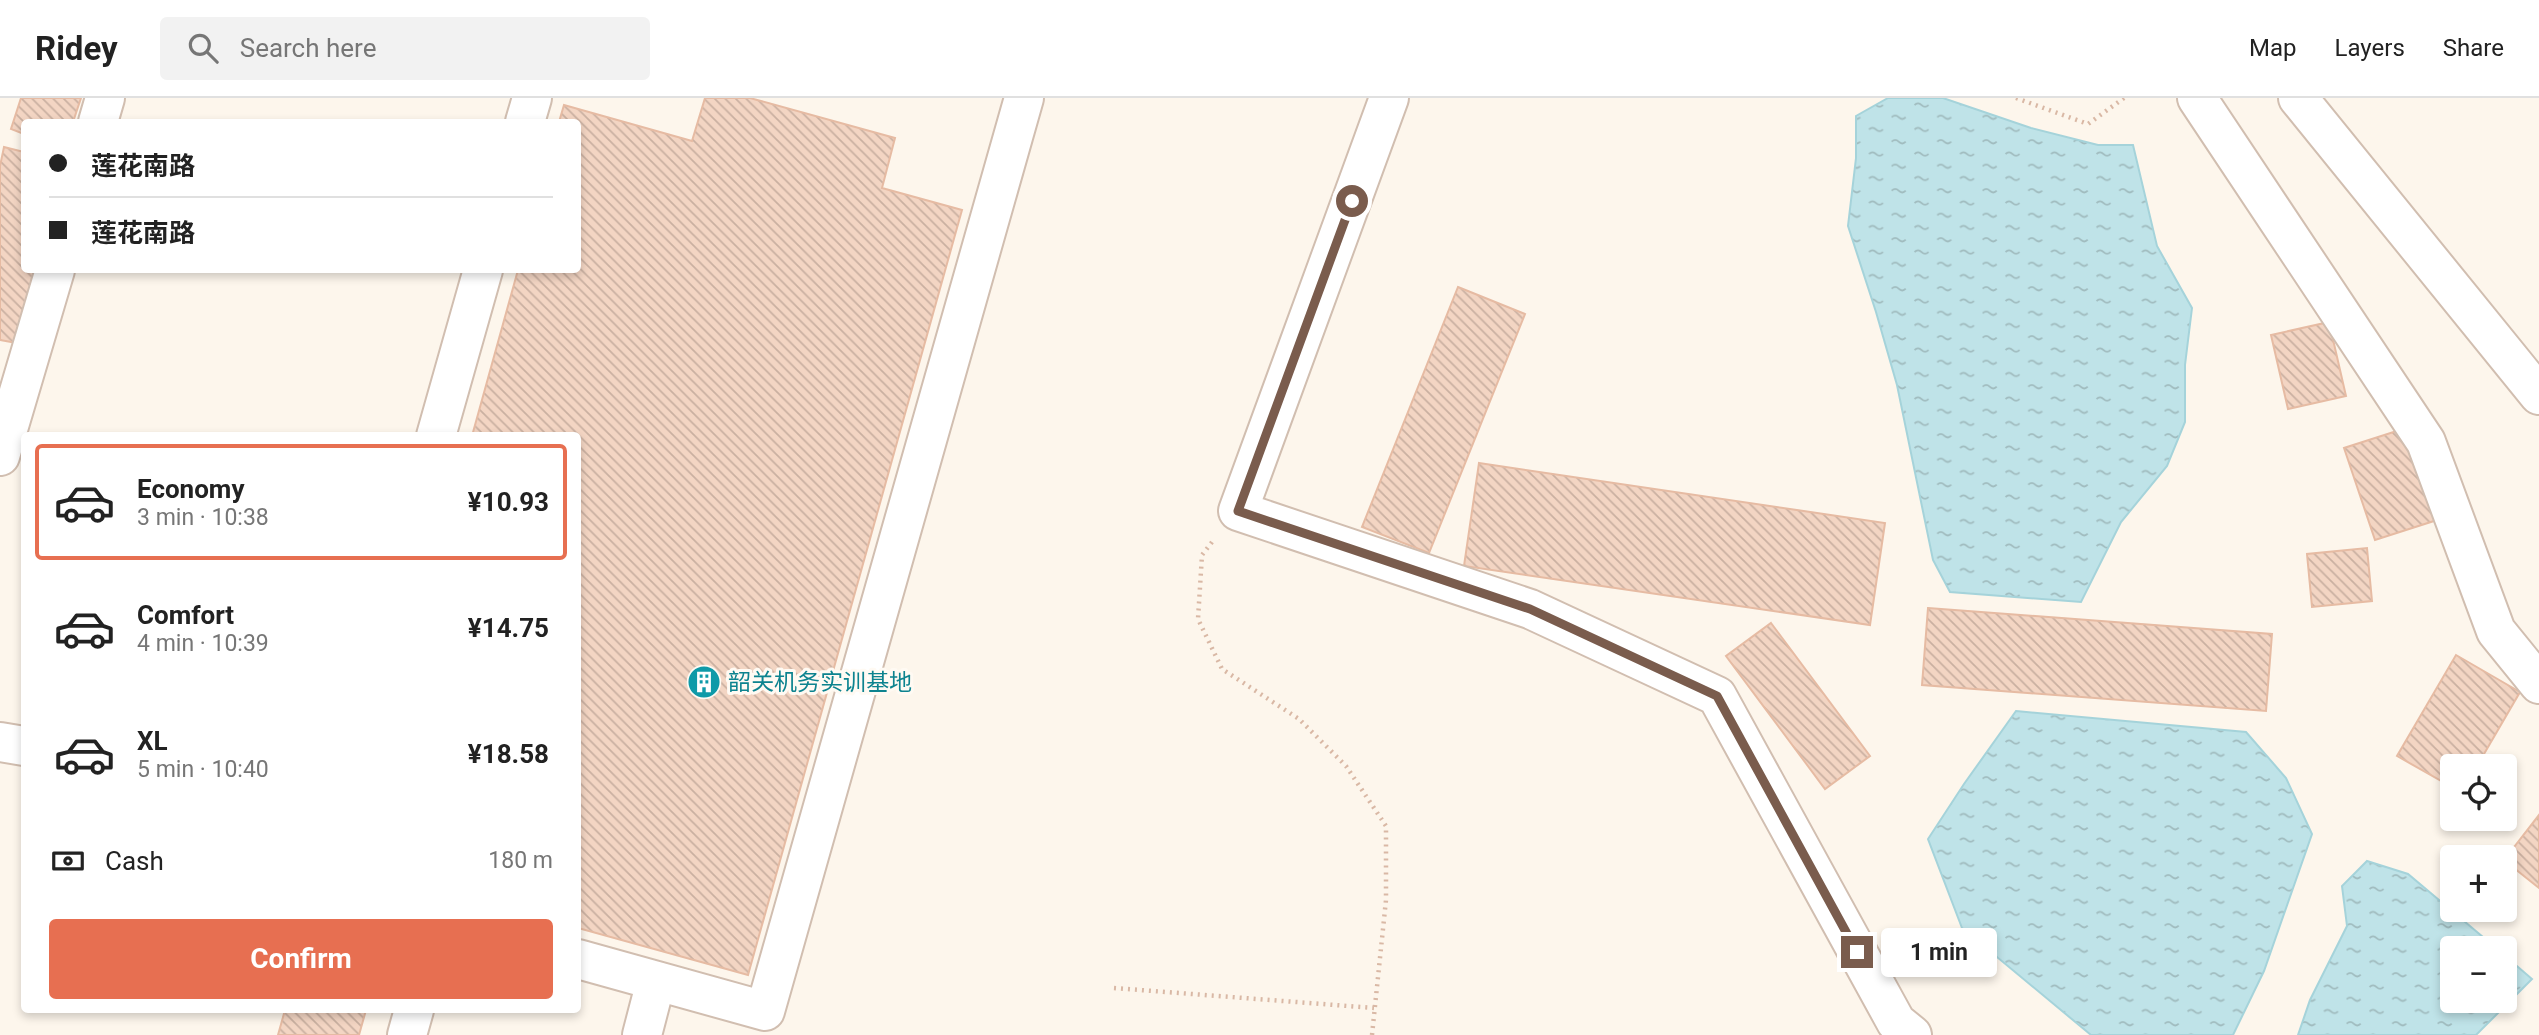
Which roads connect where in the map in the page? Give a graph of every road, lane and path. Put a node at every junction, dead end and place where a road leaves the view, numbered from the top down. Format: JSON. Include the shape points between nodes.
{"nodes":[{"id":1,"x":105,"y":98,"type":"edge"},
{"id":2,"x":532,"y":98,"type":"edge"},
{"id":3,"x":1024,"y":98,"type":"edge"},
{"id":4,"x":1389,"y":98,"type":"edge"},
{"id":5,"x":2016,"y":98,"type":"edge"},
{"id":6,"x":2124,"y":98,"type":"edge"},
{"id":7,"x":2197,"y":98,"type":"edge"},
{"id":8,"x":2298,"y":98,"type":"edge"},
{"id":9,"x":99,"y":119,"type":"edge"},
{"id":10,"x":526,"y":119,"type":"edge"},
{"id":11,"x":54,"y":273,"type":"edge"},
{"id":12,"x":482,"y":273,"type":"edge"},
{"id":13,"x":2539,"y":395,"type":"edge"},
{"id":14,"x":437,"y":432,"type":"edge"},
{"id":15,"x":0,"y":456,"type":"edge"},
{"id":16,"x":1238,"y":511,"type":"junction"},
{"id":17,"x":2539,"y":684,"type":"edge"},
{"id":18,"x":0,"y":742,"type":"edge"},
{"id":19,"x":21,"y":746,"type":"edge"},
{"id":20,"x":581,"y":960,"type":"edge"},
{"id":21,"x":656,"y":981,"type":"junction"},
{"id":22,"x":1114,"y":988,"type":"dead end"},
{"id":23,"x":1374,"y":1008,"type":"junction"},
{"id":24,"x":413,"y":1013,"type":"edge"},
{"id":25,"x":407,"y":1035,"type":"edge"},
{"id":26,"x":642,"y":1035,"type":"edge"},
{"id":27,"x":1372,"y":1035,"type":"edge"},
{"id":28,"x":1912,"y":1035,"type":"edge"}],
"edges":[{"from":1,"to":9,"type":"street"},
{"from":2,"to":10,"type":"street"},
{"from":3,"to":21,"type":"street","via":[[765,1012]]},
{"from":4,"to":16,"type":"street"},
{"from":5,"to":6,"type":"path","via":[[2088,124]]},
{"from":7,"to":17,"type":"street","via":[[2426,442],[2496,631]]},
{"from":8,"to":13,"type":"street"},
{"from":11,"to":15,"type":"street"},
{"from":12,"to":14,"type":"street"},
{"from":16,"to":23,"type":"path","via":[[1202,555],[1198,619],[1222,669],[1298,719],[1346,766],[1386,826],[1386,900]]},
{"from":16,"to":28,"type":"street","via":[[1530,609],[1717,696],[1896,1022]]},
{"from":18,"to":19,"type":"street"},
{"from":20,"to":21,"type":"street"},
{"from":21,"to":26,"type":"street"},
{"from":22,"to":23,"type":"path"},
{"from":23,"to":27,"type":"path"},
{"from":24,"to":25,"type":"street"}]}
